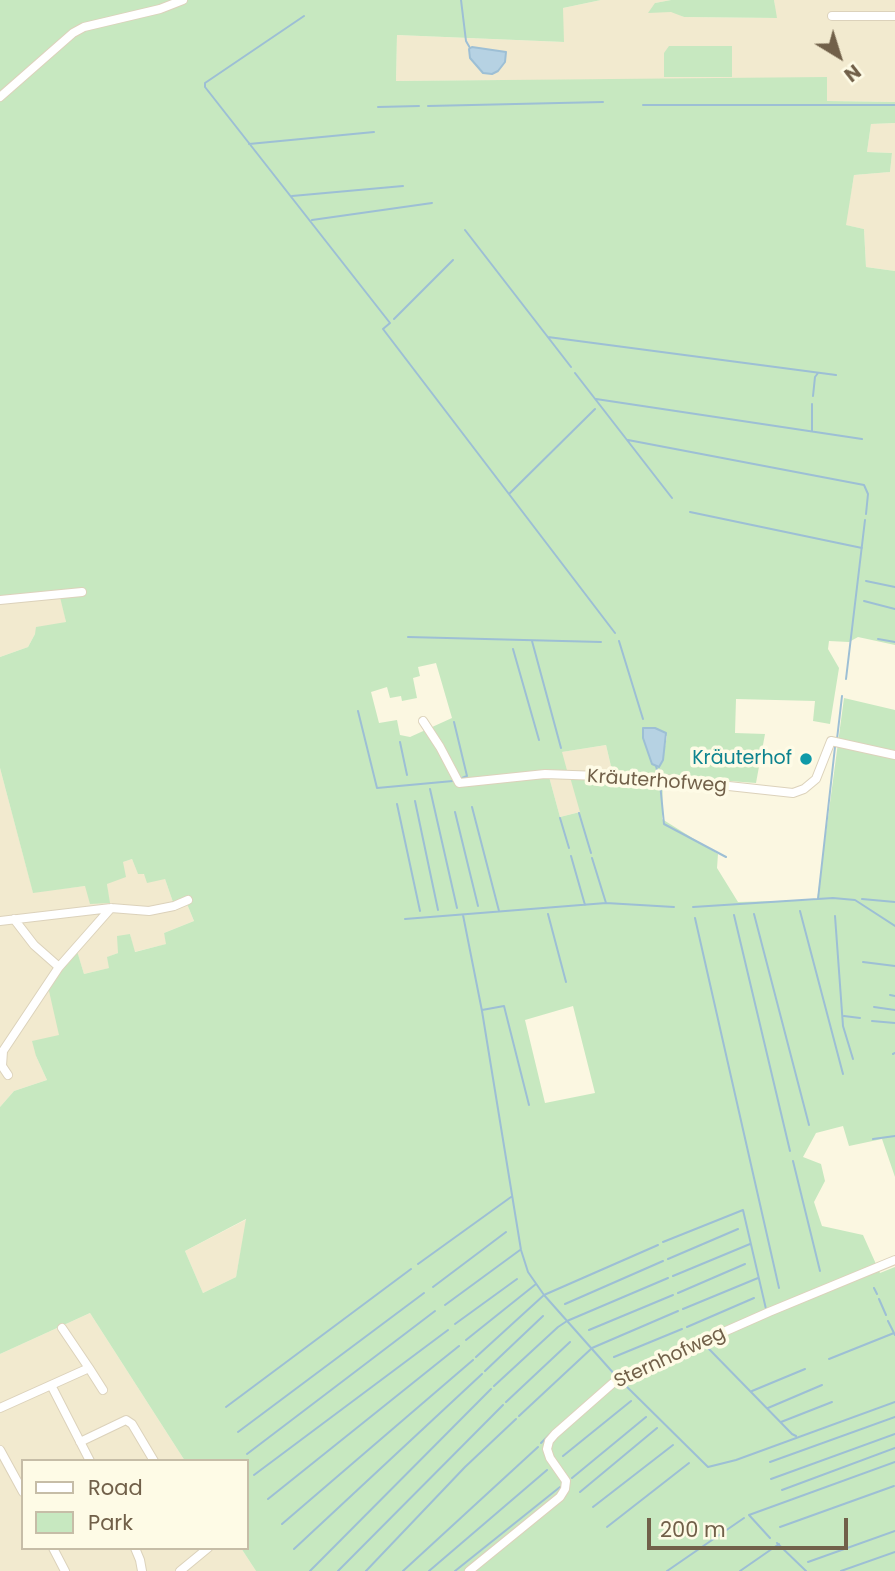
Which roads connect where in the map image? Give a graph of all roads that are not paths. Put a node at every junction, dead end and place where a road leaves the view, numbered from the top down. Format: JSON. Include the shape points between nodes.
{"nodes":[{"id":1,"x":183,"y":0,"type":"edge"},
{"id":2,"x":832,"y":16,"type":"dead end"},
{"id":3,"x":895,"y":16,"type":"edge"},
{"id":4,"x":0,"y":97,"type":"edge"},
{"id":5,"x":82,"y":592,"type":"dead end"},
{"id":6,"x":0,"y":600,"type":"edge"},
{"id":7,"x":423,"y":721,"type":"dead end"},
{"id":8,"x":895,"y":755,"type":"edge"},
{"id":9,"x":188,"y":901,"type":"dead end"},
{"id":10,"x":111,"y":908,"type":"junction"},
{"id":11,"x":14,"y":919,"type":"junction"},
{"id":12,"x":0,"y":921,"type":"edge"},
{"id":13,"x":59,"y":967,"type":"junction"},
{"id":14,"x":8,"y":1075,"type":"dead end"},
{"id":15,"x":895,"y":1260,"type":"edge"},
{"id":16,"x":62,"y":1328,"type":"dead end"},
{"id":17,"x":89,"y":1368,"type":"junction"},
{"id":18,"x":51,"y":1385,"type":"junction"},
{"id":19,"x":103,"y":1390,"type":"dead end"},
{"id":20,"x":0,"y":1408,"type":"edge"},
{"id":21,"x":80,"y":1442,"type":"junction"},
{"id":22,"x":0,"y":1450,"type":"edge"},
{"id":23,"x":89,"y":1459,"type":"edge"},
{"id":24,"x":154,"y":1459,"type":"edge"},
{"id":25,"x":21,"y":1488,"type":"edge"},
{"id":26,"x":54,"y":1550,"type":"edge"},
{"id":27,"x":136,"y":1550,"type":"edge"},
{"id":28,"x":206,"y":1550,"type":"edge"},
{"id":29,"x":141,"y":1569,"type":"edge"},
{"id":30,"x":65,"y":1571,"type":"edge"},
{"id":31,"x":130,"y":1571,"type":"edge"},
{"id":32,"x":180,"y":1571,"type":"edge"},
{"id":33,"x":470,"y":1571,"type":"edge"}],
"edges":[{"from":1,"to":4,"type":"street","via":[[84,27]]},
{"from":2,"to":3,"type":"street"},
{"from":5,"to":6,"type":"street"},
{"from":7,"to":8,"type":"street","name":"Kräuterhofweg","via":[[460,783],[545,774],[654,778],[793,793],[816,779],[831,741]]},
{"from":9,"to":10,"type":"street","via":[[149,911]]},
{"from":10,"to":11,"type":"street"},
{"from":10,"to":13,"type":"street"},
{"from":11,"to":12,"type":"street"},
{"from":11,"to":13,"type":"street"},
{"from":13,"to":14,"type":"street","via":[[3,1051],[2,1066]]},
{"from":15,"to":33,"type":"street","name":"Sternhofweg","via":[[613,1383],[549,1441],[550,1458],[566,1481],[560,1497]]},
{"from":16,"to":17,"type":"street"},
{"from":17,"to":18,"type":"street"},
{"from":17,"to":19,"type":"street"},
{"from":18,"to":20,"type":"street"},
{"from":18,"to":21,"type":"street"},
{"from":21,"to":23,"type":"street"},
{"from":21,"to":24,"type":"street","via":[[126,1420]]},
{"from":22,"to":25,"type":"street"},
{"from":26,"to":30,"type":"street"},
{"from":27,"to":29,"type":"street"},
{"from":28,"to":32,"type":"street"},
{"from":29,"to":31,"type":"street"}]}
